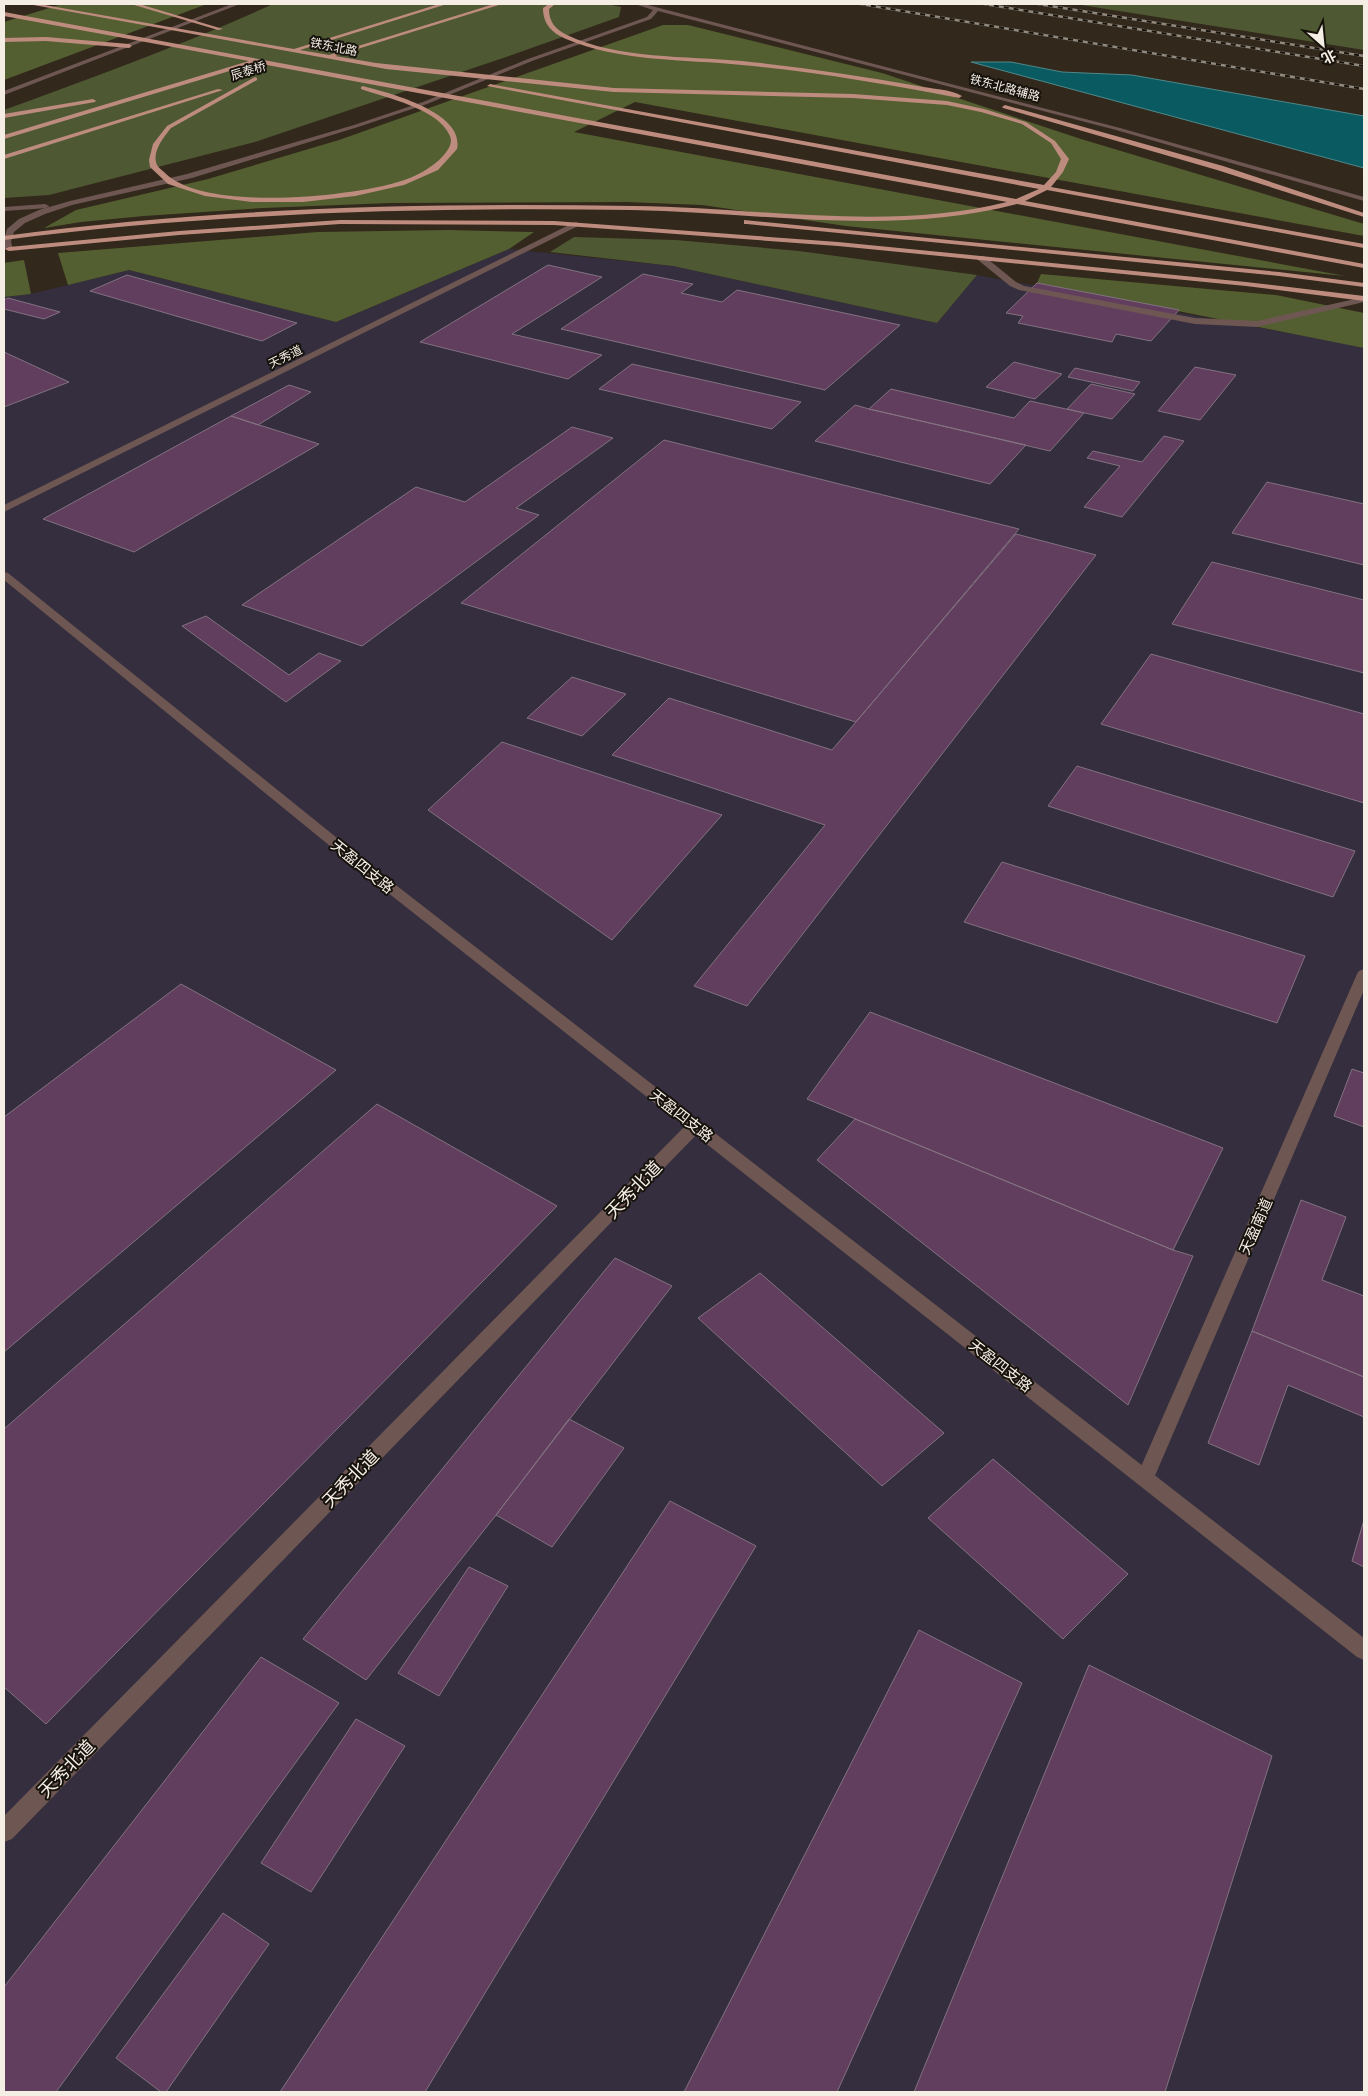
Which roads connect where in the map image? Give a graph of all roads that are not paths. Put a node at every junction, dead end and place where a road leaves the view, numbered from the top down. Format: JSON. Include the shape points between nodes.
{"nodes":[{"id":1,"x":31,"y":4,"type":"edge"},
{"id":2,"x":134,"y":4,"type":"edge"},
{"id":3,"x":237,"y":4,"type":"edge"},
{"id":4,"x":444,"y":4,"type":"edge"},
{"id":5,"x":499,"y":4,"type":"edge"},
{"id":6,"x":552,"y":4,"type":"edge"},
{"id":7,"x":638,"y":4,"type":"edge"},
{"id":8,"x":657,"y":9,"type":"junction"},
{"id":9,"x":4,"y":14,"type":"edge"},
{"id":10,"x":225,"y":30,"type":"dead end"},
{"id":11,"x":234,"y":33,"type":"dead end"},
{"id":12,"x":4,"y":40,"type":"edge"},
{"id":13,"x":279,"y":47,"type":"junction"},
{"id":14,"x":234,"y":57,"type":"junction"},
{"id":15,"x":377,"y":65,"type":"junction"},
{"id":16,"x":235,"y":68,"type":"junction"},
{"id":17,"x":274,"y":73,"type":"dead end"},
{"id":18,"x":321,"y":73,"type":"junction"},
{"id":19,"x":264,"y":76,"type":"dead end"},
{"id":20,"x":255,"y":79,"type":"junction"},
{"id":21,"x":4,"y":92,"type":"edge"},
{"id":22,"x":4,"y":116,"type":"edge"},
{"id":23,"x":4,"y":137,"type":"edge"},
{"id":24,"x":4,"y":157,"type":"edge"},
{"id":25,"x":1364,"y":200,"type":"edge"},
{"id":26,"x":70,"y":203,"type":"junction"},
{"id":27,"x":566,"y":208,"type":"junction"},
{"id":28,"x":4,"y":209,"type":"edge"},
{"id":29,"x":1364,"y":215,"type":"edge"},
{"id":30,"x":726,"y":221,"type":"dead end"},
{"id":31,"x":735,"y":221,"type":"dead end"},
{"id":32,"x":578,"y":224,"type":"junction"},
{"id":33,"x":4,"y":238,"type":"edge"},
{"id":34,"x":1364,"y":246,"type":"edge"},
{"id":35,"x":9,"y":250,"type":"joint"},
{"id":36,"x":981,"y":258,"type":"junction"},
{"id":37,"x":1364,"y":266,"type":"edge"},
{"id":38,"x":1364,"y":285,"type":"edge"},
{"id":39,"x":1364,"y":300,"type":"edge"},
{"id":40,"x":4,"y":509,"type":"edge"},
{"id":41,"x":4,"y":575,"type":"edge"},
{"id":42,"x":1364,"y":974,"type":"edge"},
{"id":43,"x":696,"y":1126,"type":"junction"},
{"id":44,"x":1145,"y":1478,"type":"junction"},
{"id":45,"x":1364,"y":1650,"type":"edge"},
{"id":46,"x":4,"y":1831,"type":"edge"}],
"edges":[{"from":1,"to":13,"type":"highway","name":"铁东北路"},
{"from":2,"to":10,"type":"highway"},
{"from":3,"to":21,"type":"street"},
{"from":4,"to":16,"type":"highway","name":"辰泰桥"},
{"from":5,"to":17,"type":"highway","name":"辰泰桥"},
{"from":6,"to":29,"type":"highway","via":[[546,8],[547,23],[568,38],[638,53],[818,71],[961,96],[1220,168]]},
{"from":7,"to":8,"type":"street","name":"铁东北路辅路"},
{"from":8,"to":25,"type":"street","name":"铁东北路辅路","via":[[1100,124]]},
{"from":8,"to":26,"type":"street","via":[[649,18],[387,116],[189,176]]},
{"from":9,"to":14,"type":"highway","name":"铁东北路"},
{"from":11,"to":13,"type":"highway"},
{"from":12,"to":14,"type":"highway","via":[[83,41]]},
{"from":13,"to":15,"type":"highway","name":"铁东北路"},
{"from":14,"to":18,"type":"highway","name":"铁东北路"},
{"from":15,"to":27,"type":"highway","via":[[614,90],[853,96],[947,104],[982,110],[1024,123],[1053,142],[1065,159],[1060,175],[1053,183],[1024,199],[949,214],[829,217],[699,210]]},
{"from":15,"to":34,"type":"highway","name":"铁东北路"},
{"from":16,"to":22,"type":"highway","via":[[101,100]]},
{"from":16,"to":23,"type":"highway","name":"辰泰桥"},
{"from":18,"to":20,"type":"highway","via":[[420,108],[439,120],[454,138],[448,157],[433,169],[385,187],[345,196],[296,200],[254,200],[196,191],[169,180],[157,170],[153,153],[168,127]]},
{"from":18,"to":37,"type":"highway","name":"铁东北路"},
{"from":19,"to":20,"type":"highway","name":"辰泰桥"},
{"from":20,"to":24,"type":"highway","name":"辰泰桥"},
{"from":26,"to":28,"type":"street"},
{"from":26,"to":35,"type":"street","via":[[16,225],[7,236]]},
{"from":27,"to":30,"type":"highway"},
{"from":27,"to":33,"type":"highway","via":[[377,209],[174,221]]},
{"from":31,"to":38,"type":"highway"},
{"from":32,"to":35,"type":"highway","via":[[340,222],[179,233]]},
{"from":32,"to":36,"type":"highway"},
{"from":32,"to":40,"type":"street","name":"天秀道"},
{"from":36,"to":39,"type":"highway","via":[[1246,284]]},
{"from":36,"to":39,"type":"street","via":[[1022,288],[1195,321],[1257,324]]},
{"from":41,"to":43,"type":"street","name":"天盈四支路","via":[[378,878]]},
{"from":42,"to":44,"type":"street","name":"天盈南道"},
{"from":43,"to":44,"type":"street","name":"天盈四支路"},
{"from":43,"to":46,"type":"street","name":"天秀北道"},
{"from":44,"to":45,"type":"street","name":"天盈四支路"}]}
